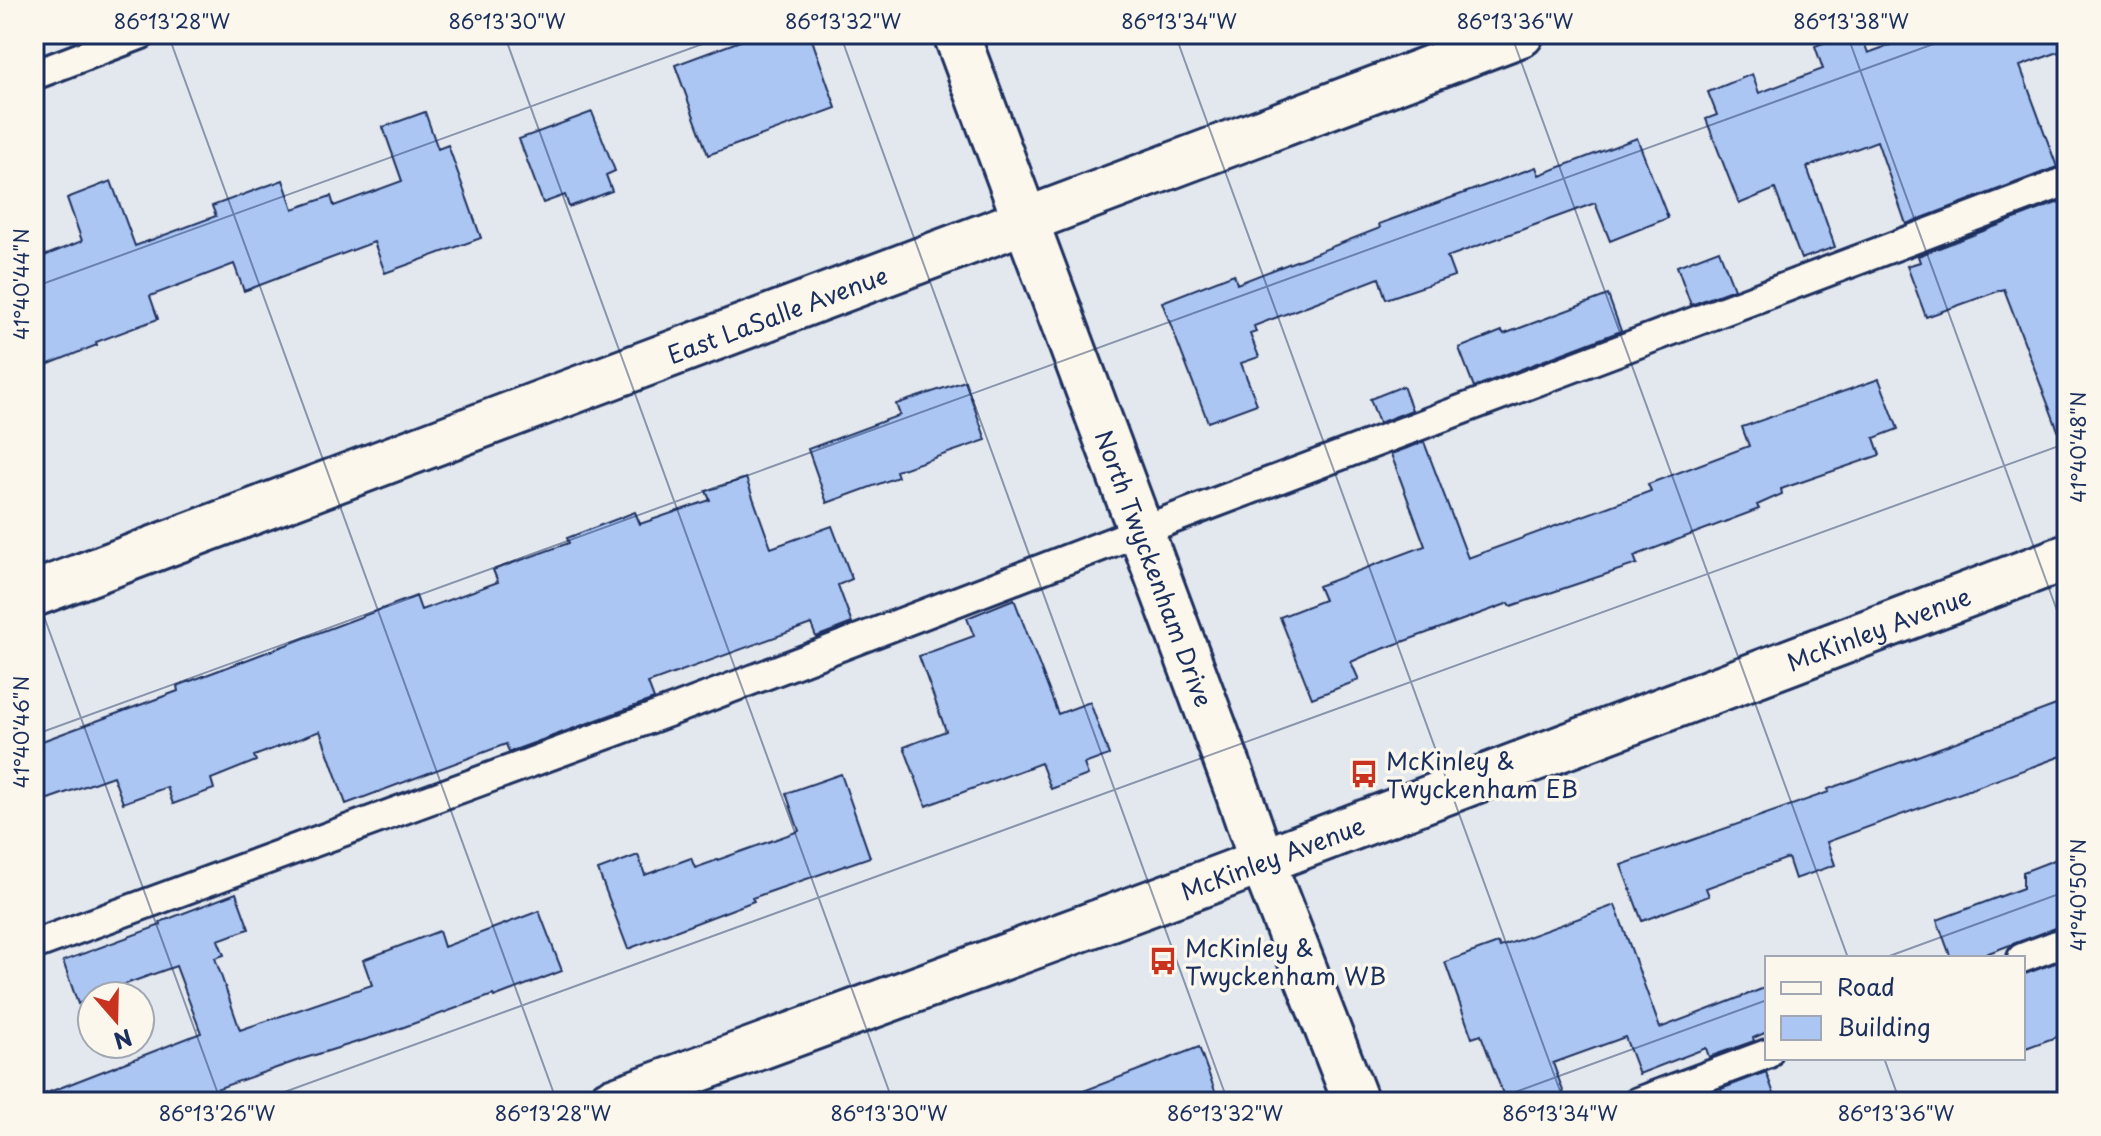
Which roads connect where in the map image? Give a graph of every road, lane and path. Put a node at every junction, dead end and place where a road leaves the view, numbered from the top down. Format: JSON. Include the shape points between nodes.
{"nodes":[{"id":1,"x":142,"y":34,"type":"edge"},
{"id":2,"x":956,"y":34,"type":"edge"},
{"id":3,"x":1521,"y":34,"type":"edge"},
{"id":4,"x":34,"y":75,"type":"edge"},
{"id":5,"x":2067,"y":181,"type":"edge"},
{"id":6,"x":1026,"y":220,"type":"junction"},
{"id":7,"x":1141,"y":531,"type":"junction"},
{"id":8,"x":2067,"y":557,"type":"edge"},
{"id":9,"x":34,"y":594,"type":"edge"},
{"id":10,"x":1262,"y":861,"type":"junction"},
{"id":11,"x":2067,"y":941,"type":"edge"},
{"id":12,"x":34,"y":945,"type":"edge"},
{"id":13,"x":2025,"y":957,"type":"edge"},
{"id":14,"x":1765,"y":1055,"type":"edge"},
{"id":15,"x":610,"y":1102,"type":"edge"},
{"id":16,"x":1356,"y":1102,"type":"edge"},
{"id":17,"x":1638,"y":1102,"type":"edge"}],
"edges":[{"from":1,"to":4,"type":"lane"},
{"from":2,"to":6,"type":"street","name":"North Twyckenham Drive"},
{"from":3,"to":6,"type":"street","name":"East LaSalle Avenue"},
{"from":5,"to":7,"type":"lane"},
{"from":6,"to":7,"type":"street","name":"North Twyckenham Drive"},
{"from":6,"to":9,"type":"street","name":"East LaSalle Avenue"},
{"from":7,"to":10,"type":"street","name":"North Twyckenham Drive"},
{"from":7,"to":12,"type":"lane"},
{"from":8,"to":10,"type":"street","name":"McKinley Avenue"},
{"from":10,"to":15,"type":"street","name":"McKinley Avenue"},
{"from":10,"to":16,"type":"street","name":"North Twyckenham Drive"},
{"from":11,"to":13,"type":"lane"},
{"from":14,"to":17,"type":"lane"}]}
